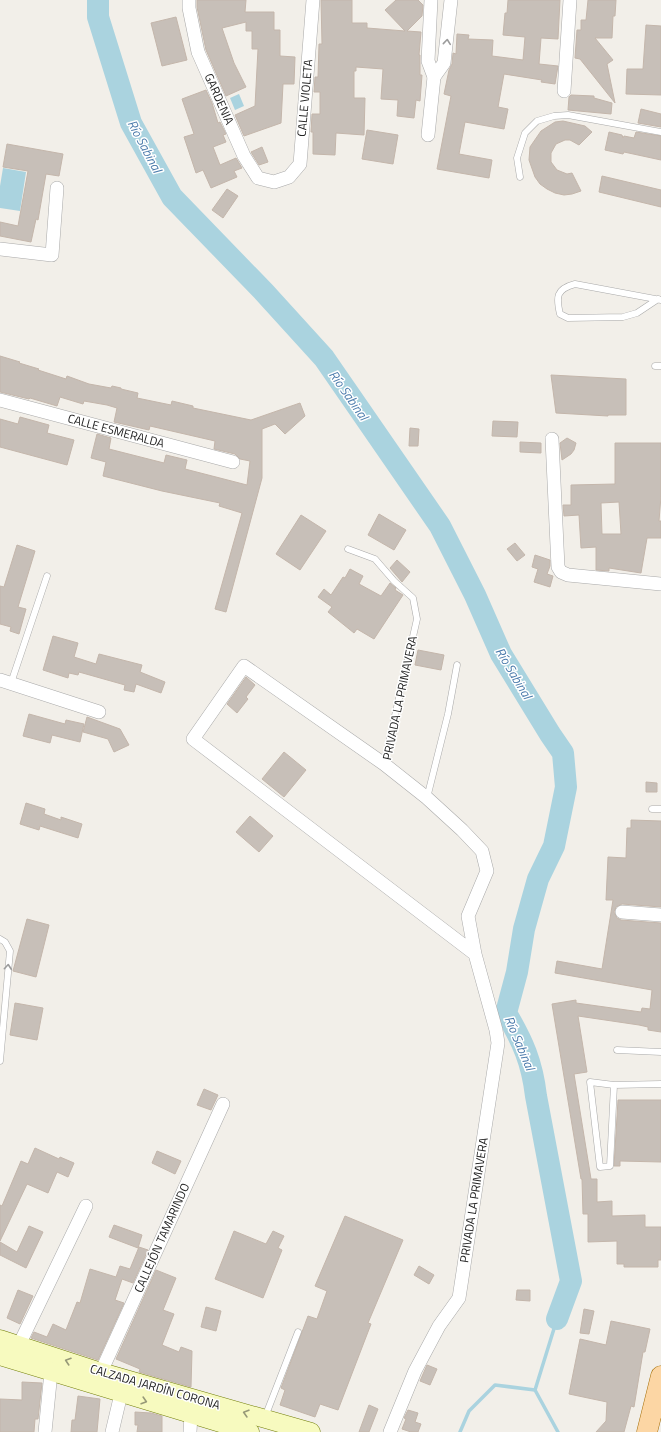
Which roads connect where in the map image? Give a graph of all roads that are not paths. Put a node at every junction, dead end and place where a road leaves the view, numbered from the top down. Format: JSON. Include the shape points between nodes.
{"nodes":[{"id":1,"x":189,"y":0,"type":"edge"},
{"id":2,"x":313,"y":0,"type":"edge"},
{"id":3,"x":431,"y":0,"type":"edge"},
{"id":4,"x":451,"y":0,"type":"edge"},
{"id":5,"x":570,"y":0,"type":"edge"},
{"id":6,"x":434,"y":77,"type":"junction"},
{"id":7,"x":564,"y":91,"type":"dead end"},
{"id":8,"x":661,"y":132,"type":"edge"},
{"id":9,"x":428,"y":134,"type":"dead end"},
{"id":10,"x":520,"y":177,"type":"dead end"},
{"id":11,"x":274,"y":182,"type":"joint"},
{"id":12,"x":58,"y":188,"type":"dead end"},
{"id":13,"x":0,"y":249,"type":"edge"},
{"id":14,"x":660,"y":300,"type":"edge"},
{"id":15,"x":0,"y":400,"type":"edge"},
{"id":16,"x":552,"y":439,"type":"dead end"},
{"id":17,"x":233,"y":462,"type":"dead end"},
{"id":18,"x":348,"y":549,"type":"dead end"},
{"id":19,"x":47,"y":576,"type":"dead end"},
{"id":20,"x":661,"y":584,"type":"edge"},
{"id":21,"x":457,"y":665,"type":"dead end"},
{"id":22,"x":6,"y":682,"type":"edge"},
{"id":23,"x":99,"y":712,"type":"dead end"},
{"id":24,"x":384,"y":764,"type":"junction"},
{"id":25,"x":427,"y":798,"type":"junction"},
{"id":26,"x":652,"y":809,"type":"dead end"},
{"id":27,"x":661,"y":809,"type":"edge"},
{"id":28,"x":622,"y":912,"type":"dead end"},
{"id":29,"x":661,"y":915,"type":"edge"},
{"id":30,"x":0,"y":939,"type":"edge"},
{"id":31,"x":475,"y":954,"type":"junction"},
{"id":32,"x":0,"y":978,"type":"edge"},
{"id":33,"x":7,"y":981,"type":"junction"},
{"id":34,"x":617,"y":1050,"type":"dead end"},
{"id":35,"x":661,"y":1052,"type":"edge"},
{"id":36,"x":0,"y":1061,"type":"edge"},
{"id":37,"x":661,"y":1084,"type":"edge"},
{"id":38,"x":614,"y":1085,"type":"junction"},
{"id":39,"x":223,"y":1104,"type":"dead end"},
{"id":40,"x":86,"y":1206,"type":"dead end"},
{"id":41,"x":298,"y":1332,"type":"dead end"},
{"id":42,"x":0,"y":1339,"type":"edge"},
{"id":43,"x":19,"y":1345,"type":"junction"},
{"id":44,"x":0,"y":1356,"type":"edge"},
{"id":45,"x":51,"y":1372,"type":"junction"},
{"id":46,"x":101,"y":1372,"type":"junction"},
{"id":47,"x":661,"y":1376,"type":"edge"},
{"id":48,"x":121,"y":1394,"type":"junction"},
{"id":49,"x":265,"y":1419,"type":"junction"},
{"id":50,"x":191,"y":1423,"type":"edge"},
{"id":51,"x":646,"y":1428,"type":"edge"},
{"id":52,"x":45,"y":1432,"type":"edge"},
{"id":53,"x":112,"y":1432,"type":"edge"},
{"id":54,"x":250,"y":1432,"type":"edge"},
{"id":55,"x":311,"y":1432,"type":"edge"},
{"id":56,"x":390,"y":1432,"type":"edge"}],
"edges":[{"from":1,"to":11,"type":"street","name":"GARDENIA","via":[[198,52],[244,156],[258,178]]},
{"from":2,"to":11,"type":"street","name":"CALLE VIOLETA","via":[[300,164],[289,177]]},
{"from":3,"to":6,"type":"street","via":[[428,61]]},
{"from":6,"to":4,"type":"street","one_way":true,"via":[[444,63]]},
{"from":5,"to":7,"type":"street"},
{"from":6,"to":9,"type":"street"},
{"from":8,"to":10,"type":"lane","via":[[568,115],[537,121],[525,133],[517,158]]},
{"from":12,"to":13,"type":"street","via":[[52,255]]},
{"from":14,"to":14,"type":"lane","via":[[575,284],[565,286],[558,295],[560,314],[568,318],[623,317]]},
{"from":15,"to":17,"type":"street","name":"CALLE ESMERALDA"},
{"from":16,"to":20,"type":"street","via":[[558,567],[561,572],[568,575]]},
{"from":18,"to":24,"type":"lane","name":"PRIVADA LA PRIMAVERA","via":[[374,559],[413,598],[417,619]]},
{"from":19,"to":22,"type":"lane"},
{"from":21,"to":25,"type":"lane","via":[[448,714]]},
{"from":22,"to":23,"type":"street"},
{"from":24,"to":25,"type":"street","name":"PRIVADA LA PRIMAVERA"},
{"from":24,"to":31,"type":"street","via":[[244,666],[193,739]]},
{"from":25,"to":31,"type":"street","name":"PRIVADA LA PRIMAVERA","via":[[482,851],[487,871],[468,916]]},
{"from":26,"to":27,"type":"lane"},
{"from":28,"to":29,"type":"street"},
{"from":33,"to":30,"type":"lane","one_way":true,"via":[[10,951]]},
{"from":31,"to":56,"type":"street","name":"PRIVADA LA PRIMAVERA","via":[[498,1043],[459,1298],[439,1326],[415,1371]]},
{"from":32,"to":33,"type":"lane"},
{"from":33,"to":36,"type":"lane"},
{"from":34,"to":35,"type":"lane"},
{"from":37,"to":38,"type":"lane"},
{"from":38,"to":38,"type":"lane","via":[[590,1082],[600,1167],[610,1166]]},
{"from":39,"to":46,"type":"street","name":"CALLEJÓN TAMARINDO"},
{"from":40,"to":43,"type":"street"},
{"from":41,"to":49,"type":"lane"},
{"from":42,"to":43,"type":"main road","name":"CALZADA JARDÍN CORONA"},
{"from":46,"to":43,"type":"main road","name":"CALZADA JARDÍN CORONA","one_way":true},
{"from":44,"to":45,"type":"main road","name":"CALZADA JARDÍN CORONA"},
{"from":45,"to":48,"type":"main road","name":"CALZADA JARDÍN CORONA"},
{"from":45,"to":52,"type":"street"},
{"from":49,"to":46,"type":"main road","name":"CALZADA JARDÍN CORONA","one_way":true},
{"from":47,"to":51,"type":"main road"},
{"from":48,"to":50,"type":"main road","name":"CALZADA JARDÍN CORONA","one_way":true},
{"from":48,"to":53,"type":"street"},
{"from":49,"to":55,"type":"main road","name":"CALZADA JARDÍN CORONA"},
{"from":50,"to":54,"type":"main road","name":"CALZADA JARDÍN CORONA"}]}
